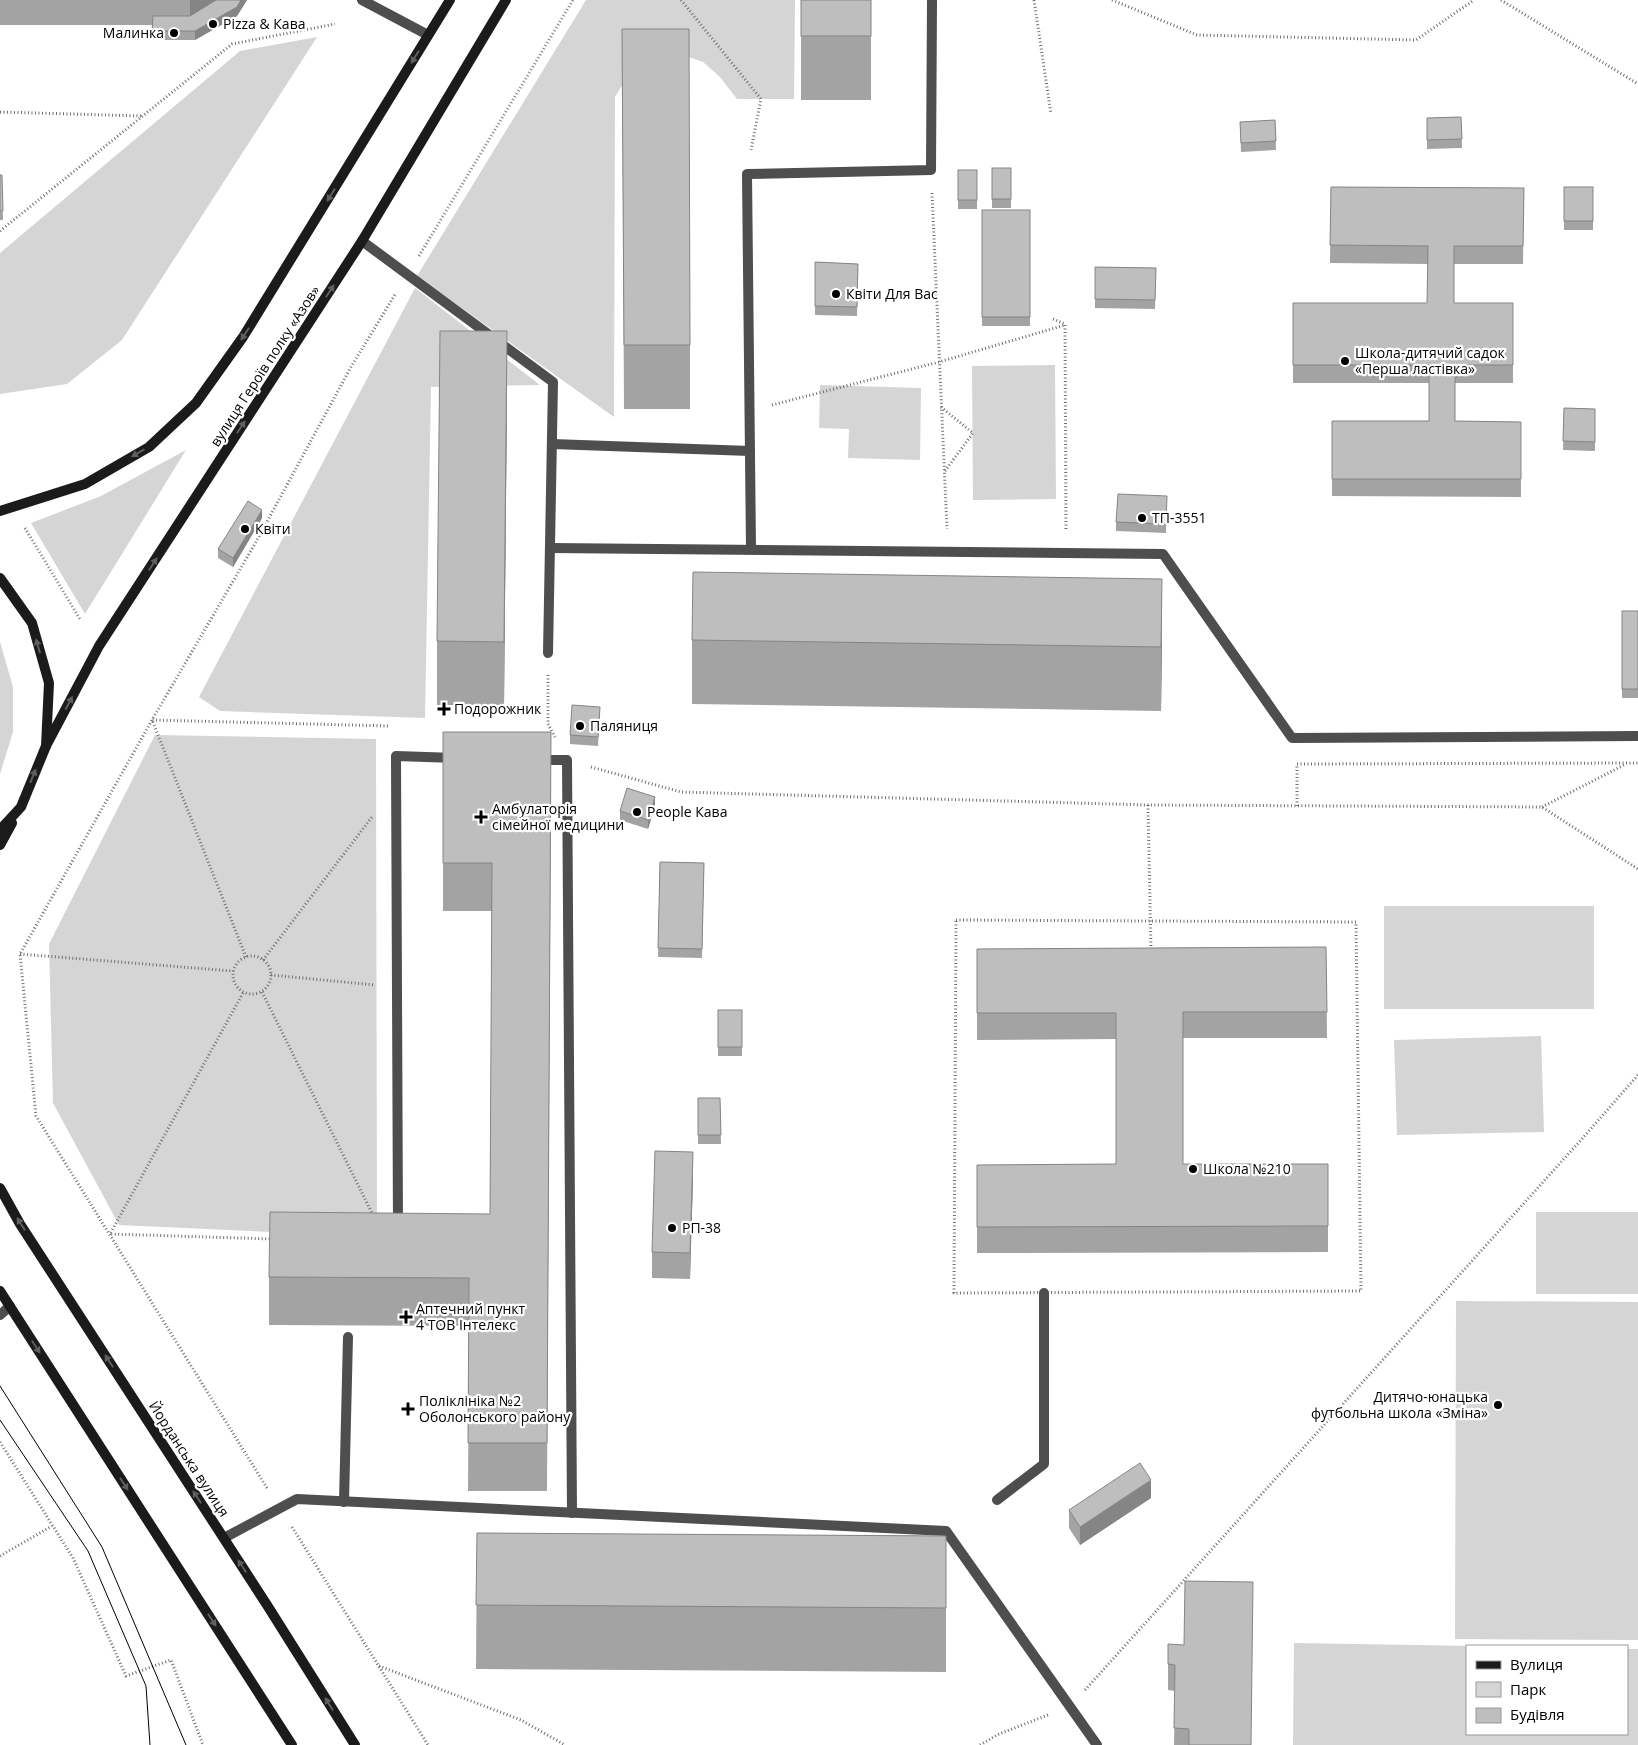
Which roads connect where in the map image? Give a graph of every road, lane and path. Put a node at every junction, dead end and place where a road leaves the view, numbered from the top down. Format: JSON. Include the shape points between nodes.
{"nodes":[{"id":1,"x":362,"y":0,"type":"edge"},
{"id":2,"x":450,"y":0,"type":"edge"},
{"id":3,"x":506,"y":0,"type":"edge"},
{"id":4,"x":573,"y":0,"type":"edge"},
{"id":5,"x":681,"y":0,"type":"edge"},
{"id":6,"x":932,"y":0,"type":"edge"},
{"id":7,"x":1034,"y":0,"type":"edge"},
{"id":8,"x":1112,"y":0,"type":"edge"},
{"id":9,"x":1474,"y":0,"type":"edge"},
{"id":10,"x":1501,"y":0,"type":"edge"},
{"id":11,"x":335,"y":24,"type":"dead end"},
{"id":12,"x":428,"y":35,"type":"junction"},
{"id":13,"x":1638,"y":84,"type":"edge"},
{"id":14,"x":0,"y":112,"type":"edge"},
{"id":15,"x":1051,"y":114,"type":"dead end"},
{"id":16,"x":143,"y":116,"type":"junction"},
{"id":17,"x":931,"y":170,"type":"junction"},
{"id":18,"x":747,"y":174,"type":"junction"},
{"id":19,"x":0,"y":231,"type":"edge"},
{"id":20,"x":362,"y":241,"type":"junction"},
{"id":21,"x":408,"y":276,"type":"junction"},
{"id":22,"x":1053,"y":319,"type":"dead end"},
{"id":23,"x":1065,"y":324,"type":"junction"},
{"id":24,"x":939,"y":362,"type":"junction"},
{"id":25,"x":941,"y":406,"type":"junction"},
{"id":26,"x":749,"y":411,"type":"junction"},
{"id":27,"x":552,"y":444,"type":"junction"},
{"id":28,"x":750,"y":451,"type":"junction"},
{"id":29,"x":944,"y":472,"type":"junction"},
{"id":30,"x":0,"y":511,"type":"edge"},
{"id":31,"x":24,"y":525,"type":"dead end"},
{"id":32,"x":550,"y":548,"type":"junction"},
{"id":33,"x":751,"y":549,"type":"junction"},
{"id":34,"x":949,"y":551,"type":"junction"},
{"id":35,"x":1066,"y":552,"type":"junction"},
{"id":36,"x":0,"y":578,"type":"edge"},
{"id":37,"x":81,"y":621,"type":"dead end"},
{"id":38,"x":548,"y":654,"type":"joint"},
{"id":39,"x":152,"y":720,"type":"junction"},
{"id":40,"x":389,"y":726,"type":"dead end"},
{"id":41,"x":1638,"y":736,"type":"edge"},
{"id":42,"x":46,"y":746,"type":"junction"},
{"id":43,"x":462,"y":758,"type":"edge"},
{"id":44,"x":529,"y":760,"type":"edge"},
{"id":45,"x":567,"y":760,"type":"junction"},
{"id":46,"x":1626,"y":763,"type":"junction"},
{"id":47,"x":1638,"y":763,"type":"edge"},
{"id":48,"x":1148,"y":805,"type":"junction"},
{"id":49,"x":21,"y":806,"type":"junction"},
{"id":50,"x":1297,"y":806,"type":"junction"},
{"id":51,"x":1542,"y":806,"type":"junction"},
{"id":52,"x":377,"y":812,"type":"dead end"},
{"id":53,"x":0,"y":830,"type":"edge"},
{"id":54,"x":0,"y":845,"type":"edge"},
{"id":55,"x":1638,"y":869,"type":"edge"},
{"id":56,"x":1151,"y":920,"type":"junction"},
{"id":57,"x":20,"y":954,"type":"junction"},
{"id":58,"x":1151,"y":956,"type":"edge"},
{"id":59,"x":246,"y":957,"type":"junction"},
{"id":60,"x":263,"y":960,"type":"junction"},
{"id":61,"x":232,"y":971,"type":"junction"},
{"id":62,"x":271,"y":975,"type":"junction"},
{"id":63,"x":378,"y":985,"type":"dead end"},
{"id":64,"x":262,"y":992,"type":"junction"},
{"id":65,"x":243,"y":993,"type":"junction"},
{"id":66,"x":1638,"y":1075,"type":"edge"},
{"id":67,"x":0,"y":1188,"type":"edge"},
{"id":68,"x":373,"y":1216,"type":"edge"},
{"id":69,"x":110,"y":1234,"type":"junction"},
{"id":70,"x":278,"y":1239,"type":"edge"},
{"id":71,"x":398,"y":1240,"type":"edge"},
{"id":72,"x":0,"y":1291,"type":"edge"},
{"id":73,"x":1044,"y":1293,"type":"junction"},
{"id":74,"x":10,"y":1306,"type":"junction"},
{"id":75,"x":0,"y":1315,"type":"edge"},
{"id":76,"x":348,"y":1337,"type":"dead end"},
{"id":77,"x":0,"y":1442,"type":"edge"},
{"id":78,"x":997,"y":1500,"type":"dead end"},
{"id":79,"x":344,"y":1502,"type":"junction"},
{"id":80,"x":280,"y":1508,"type":"junction"},
{"id":81,"x":572,"y":1513,"type":"junction"},
{"id":82,"x":52,"y":1526,"type":"junction"},
{"id":83,"x":224,"y":1538,"type":"junction"},
{"id":84,"x":0,"y":1556,"type":"edge"},
{"id":85,"x":378,"y":1665,"type":"junction"},
{"id":86,"x":1070,"y":1706,"type":"junction"},
{"id":87,"x":202,"y":1745,"type":"edge"},
{"id":88,"x":292,"y":1745,"type":"edge"},
{"id":89,"x":355,"y":1745,"type":"edge"},
{"id":90,"x":428,"y":1745,"type":"edge"},
{"id":91,"x":565,"y":1745,"type":"edge"},
{"id":92,"x":980,"y":1745,"type":"edge"},
{"id":93,"x":1097,"y":1745,"type":"edge"}],
"edges":[{"from":1,"to":12,"type":"lane"},
{"from":2,"to":12,"type":"main road"},
{"from":3,"to":20,"type":"main road","name":"вулиця Героїв полку «Азов»"},
{"from":4,"to":21,"type":"path"},
{"from":5,"to":18,"type":"path","via":[[761,99]]},
{"from":6,"to":17,"type":"lane"},
{"from":7,"to":15,"type":"path"},
{"from":8,"to":9,"type":"path","via":[[1197,35],[1416,40]]},
{"from":10,"to":13,"type":"path"},
{"from":11,"to":16,"type":"path","via":[[232,44]]},
{"from":12,"to":30,"type":"main road","one_way":true,"via":[[243,337],[196,403],[149,447],[85,484]]},
{"from":14,"to":16,"type":"path"},
{"from":16,"to":19,"type":"path"},
{"from":17,"to":18,"type":"lane"},
{"from":17,"to":24,"type":"path"},
{"from":18,"to":26,"type":"lane"},
{"from":20,"to":21,"type":"lane"},
{"from":42,"to":20,"type":"main road","name":"вулиця Героїв полку «Азов»","one_way":true,"via":[[100,646]]},
{"from":21,"to":27,"type":"lane","via":[[553,382]]},
{"from":21,"to":39,"type":"path","via":[[351,367],[256,542]]},
{"from":22,"to":23,"type":"path"},
{"from":23,"to":24,"type":"path"},
{"from":23,"to":35,"type":"path"},
{"from":24,"to":25,"type":"path"},
{"from":24,"to":26,"type":"path"},
{"from":25,"to":29,"type":"path"},
{"from":25,"to":29,"type":"path","via":[[973,433]]},
{"from":26,"to":28,"type":"lane"},
{"from":27,"to":28,"type":"lane"},
{"from":27,"to":32,"type":"lane"},
{"from":28,"to":33,"type":"lane"},
{"from":29,"to":34,"type":"path"},
{"from":31,"to":37,"type":"path"},
{"from":32,"to":33,"type":"lane"},
{"from":32,"to":38,"type":"lane"},
{"from":33,"to":34,"type":"lane"},
{"from":34,"to":35,"type":"lane"},
{"from":35,"to":41,"type":"lane","via":[[1162,554],[1292,738]]},
{"from":42,"to":36,"type":"main road","one_way":true,"via":[[49,683],[32,623]]},
{"from":38,"to":45,"type":"path","via":[[548,724]]},
{"from":39,"to":40,"type":"path"},
{"from":39,"to":57,"type":"path"},
{"from":39,"to":59,"type":"path"},
{"from":49,"to":42,"type":"main road","one_way":true},
{"from":43,"to":71,"type":"lane","via":[[396,756]]},
{"from":44,"to":45,"type":"lane"},
{"from":45,"to":48,"type":"path","via":[[681,792]]},
{"from":45,"to":81,"type":"lane"},
{"from":46,"to":47,"type":"path"},
{"from":46,"to":50,"type":"path","via":[[1297,764]]},
{"from":46,"to":51,"type":"path"},
{"from":48,"to":50,"type":"path"},
{"from":48,"to":56,"type":"path"},
{"from":49,"to":53,"type":"main road"},
{"from":49,"to":54,"type":"main road"},
{"from":50,"to":51,"type":"path"},
{"from":51,"to":55,"type":"path"},
{"from":52,"to":60,"type":"path"},
{"from":56,"to":58,"type":"path"},
{"from":56,"to":73,"type":"path","via":[[956,920],[954,1293]]},
{"from":56,"to":73,"type":"path","via":[[1356,922],[1361,1291]]},
{"from":57,"to":61,"type":"path"},
{"from":57,"to":69,"type":"path","via":[[36,1116]]},
{"from":59,"to":60,"type":"path"},
{"from":59,"to":61,"type":"path"},
{"from":60,"to":62,"type":"path","via":[[268,964]]},
{"from":61,"to":65,"type":"path","via":[[234,984]]},
{"from":62,"to":63,"type":"path"},
{"from":62,"to":64,"type":"path"},
{"from":64,"to":65,"type":"path","via":[[256,995]]},
{"from":64,"to":68,"type":"path"},
{"from":65,"to":69,"type":"path"},
{"from":66,"to":86,"type":"path"},
{"from":83,"to":67,"type":"main road","name":"Йорданська вулиця","one_way":true},
{"from":69,"to":70,"type":"path"},
{"from":69,"to":80,"type":"path"},
{"from":72,"to":74,"type":"main road"},
{"from":73,"to":78,"type":"lane","via":[[1044,1464]]},
{"from":74,"to":75,"type":"lane"},
{"from":74,"to":88,"type":"main road","one_way":true},
{"from":76,"to":79,"type":"lane"},
{"from":77,"to":82,"type":"path"},
{"from":79,"to":80,"type":"lane","via":[[297,1499]]},
{"from":79,"to":81,"type":"lane"},
{"from":80,"to":83,"type":"lane"},
{"from":80,"to":85,"type":"path"},
{"from":81,"to":86,"type":"lane","via":[[946,1531]]},
{"from":82,"to":84,"type":"path"},
{"from":82,"to":87,"type":"path","via":[[73,1558],[126,1676],[171,1660]]},
{"from":89,"to":83,"type":"main road","name":"Йорданська вулиця","one_way":true},
{"from":85,"to":90,"type":"path"},
{"from":85,"to":91,"type":"path","via":[[520,1720]]},
{"from":86,"to":92,"type":"path","via":[[999,1734]]},
{"from":86,"to":93,"type":"lane"}]}
